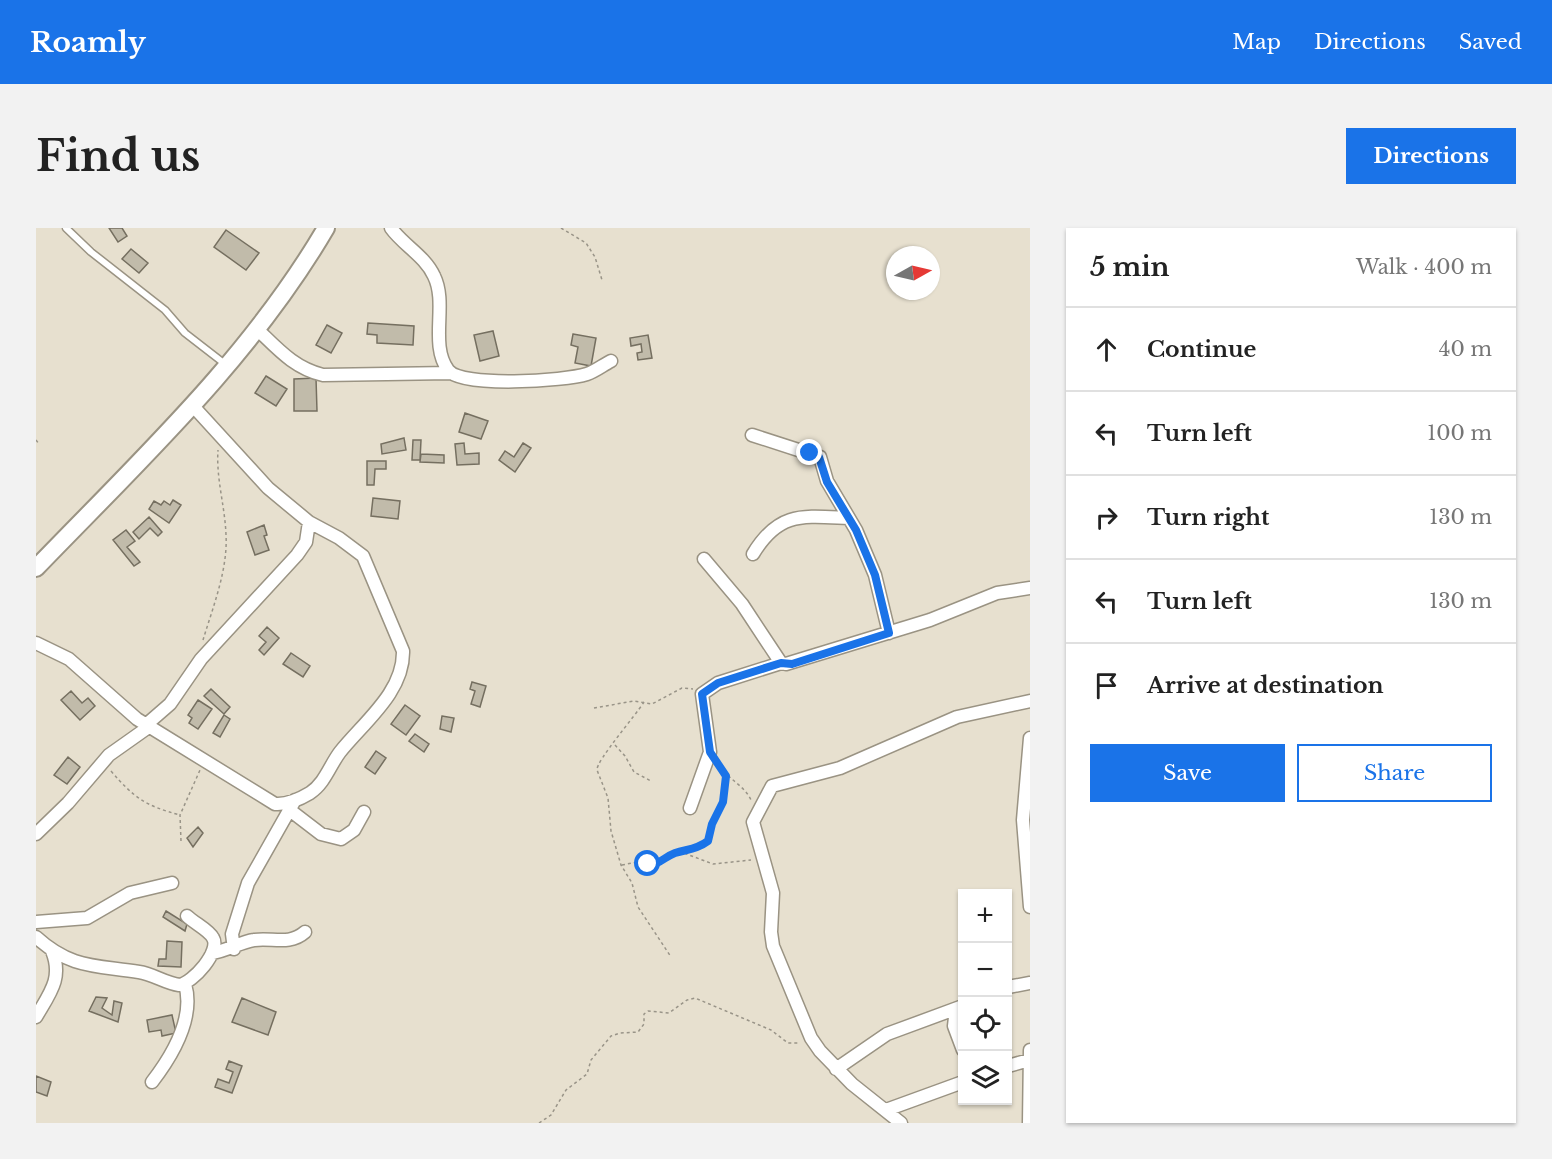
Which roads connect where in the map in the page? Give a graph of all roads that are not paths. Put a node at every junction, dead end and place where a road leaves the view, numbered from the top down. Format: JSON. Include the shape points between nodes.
{"nodes":[{"id":1,"x":66,"y":228,"type":"edge"},
{"id":2,"x":391,"y":228,"type":"edge"},
{"id":3,"x":322,"y":230,"type":"edge"},
{"id":4,"x":256,"y":329,"type":"junction"},
{"id":5,"x":611,"y":360,"type":"dead end"},
{"id":6,"x":228,"y":366,"type":"junction"},
{"id":7,"x":450,"y":373,"type":"junction"},
{"id":8,"x":193,"y":406,"type":"junction"},
{"id":9,"x":752,"y":435,"type":"dead end"},
{"id":10,"x":848,"y":518,"type":"junction"},
{"id":11,"x":309,"y":522,"type":"junction"},
{"id":12,"x":753,"y":554,"type":"dead end"},
{"id":13,"x":704,"y":559,"type":"dead end"},
{"id":14,"x":36,"y":568,"type":"edge"},
{"id":15,"x":1030,"y":588,"type":"edge"},
{"id":16,"x":889,"y":633,"type":"junction"},
{"id":17,"x":36,"y":643,"type":"edge"},
{"id":18,"x":781,"y":663,"type":"junction"},
{"id":19,"x":1030,"y":701,"type":"edge"},
{"id":20,"x":148,"y":725,"type":"junction"},
{"id":21,"x":1030,"y":738,"type":"edge"},
{"id":22,"x":293,"y":806,"type":"junction"},
{"id":23,"x":690,"y":808,"type":"dead end"},
{"id":24,"x":364,"y":812,"type":"dead end"},
{"id":25,"x":36,"y":834,"type":"edge"},
{"id":26,"x":172,"y":883,"type":"dead end"},
{"id":27,"x":1030,"y":907,"type":"edge"},
{"id":28,"x":187,"y":916,"type":"dead end"},
{"id":29,"x":36,"y":922,"type":"edge"},
{"id":30,"x":305,"y":932,"type":"dead end"},
{"id":31,"x":36,"y":937,"type":"edge"},
{"id":32,"x":234,"y":949,"type":"junction"},
{"id":33,"x":52,"y":951,"type":"junction"},
{"id":34,"x":212,"y":953,"type":"junction"},
{"id":35,"x":1030,"y":983,"type":"edge"},
{"id":36,"x":185,"y":984,"type":"junction"},
{"id":37,"x":1012,"y":986,"type":"edge"},
{"id":38,"x":958,"y":1007,"type":"edge"},
{"id":39,"x":958,"y":1011,"type":"edge"},
{"id":40,"x":36,"y":1017,"type":"edge"},
{"id":41,"x":958,"y":1037,"type":"edge"},
{"id":42,"x":1030,"y":1050,"type":"edge"},
{"id":43,"x":1029,"y":1060,"type":"edge"},
{"id":44,"x":1012,"y":1065,"type":"edge"},
{"id":45,"x":836,"y":1069,"type":"junction"},
{"id":46,"x":152,"y":1082,"type":"dead end"},
{"id":47,"x":958,"y":1084,"type":"edge"},
{"id":48,"x":886,"y":1110,"type":"junction"},
{"id":49,"x":901,"y":1123,"type":"edge"},
{"id":50,"x":1029,"y":1123,"type":"edge"}],
"edges":[{"from":1,"to":6,"type":"lane","via":[[165,310],[184,333]]},
{"from":2,"to":7,"type":"street","via":[[435,276],[441,316],[440,350]]},
{"from":3,"to":4,"type":"main road"},
{"from":4,"to":6,"type":"main road"},
{"from":4,"to":7,"type":"street","via":[[297,366],[323,375]]},
{"from":5,"to":7,"type":"street","via":[[585,375],[554,378],[482,381]]},
{"from":6,"to":8,"type":"main road"},
{"from":8,"to":11,"type":"street","via":[[268,488]]},
{"from":8,"to":14,"type":"main road"},
{"from":9,"to":10,"type":"street","via":[[819,457],[827,482]]},
{"from":10,"to":12,"type":"street","via":[[791,519],[764,534]]},
{"from":10,"to":16,"type":"street","via":[[875,575]]},
{"from":11,"to":20,"type":"street","via":[[306,542],[297,555],[201,659],[170,704]]},
{"from":11,"to":22,"type":"street","via":[[363,556],[400,638],[404,658],[384,702],[340,752],[322,781]]},
{"from":13,"to":18,"type":"street","via":[[742,604]]},
{"from":15,"to":16,"type":"street","via":[[997,593]]},
{"from":16,"to":18,"type":"street","via":[[792,664]]},
{"from":17,"to":20,"type":"street","via":[[62,653],[122,708]]},
{"from":18,"to":23,"type":"street","via":[[718,683],[702,694],[710,752]]},
{"from":19,"to":45,"type":"street","via":[[957,717],[849,764],[772,786],[754,816],[755,836],[773,893],[773,946],[811,1038]]},
{"from":20,"to":22,"type":"street","via":[[266,800]]},
{"from":20,"to":25,"type":"street","via":[[103,761]]},
{"from":21,"to":27,"type":"street","via":[[1023,820]]},
{"from":22,"to":24,"type":"street","via":[[321,834],[341,839],[354,830]]},
{"from":22,"to":32,"type":"street","via":[[248,882],[232,934]]},
{"from":26,"to":29,"type":"street","via":[[130,893],[87,918]]},
{"from":28,"to":34,"type":"street","via":[[215,940]]},
{"from":30,"to":32,"type":"street","via":[[291,940],[250,940]]},
{"from":31,"to":33,"type":"street"},
{"from":32,"to":34,"type":"street"},
{"from":33,"to":36,"type":"street","via":[[88,967],[140,972],[176,985]]},
{"from":33,"to":40,"type":"street","via":[[58,973]]},
{"from":34,"to":36,"type":"street"},
{"from":35,"to":37,"type":"street"},
{"from":36,"to":46,"type":"street","via":[[186,1016]]},
{"from":38,"to":45,"type":"street","via":[[887,1034]]},
{"from":39,"to":41,"type":"street","via":[[954,1026]]},
{"from":42,"to":43,"type":"street"},
{"from":43,"to":44,"type":"street"},
{"from":43,"to":50,"type":"street"},
{"from":45,"to":48,"type":"street"},
{"from":47,"to":48,"type":"street"},
{"from":48,"to":49,"type":"street"}]}
